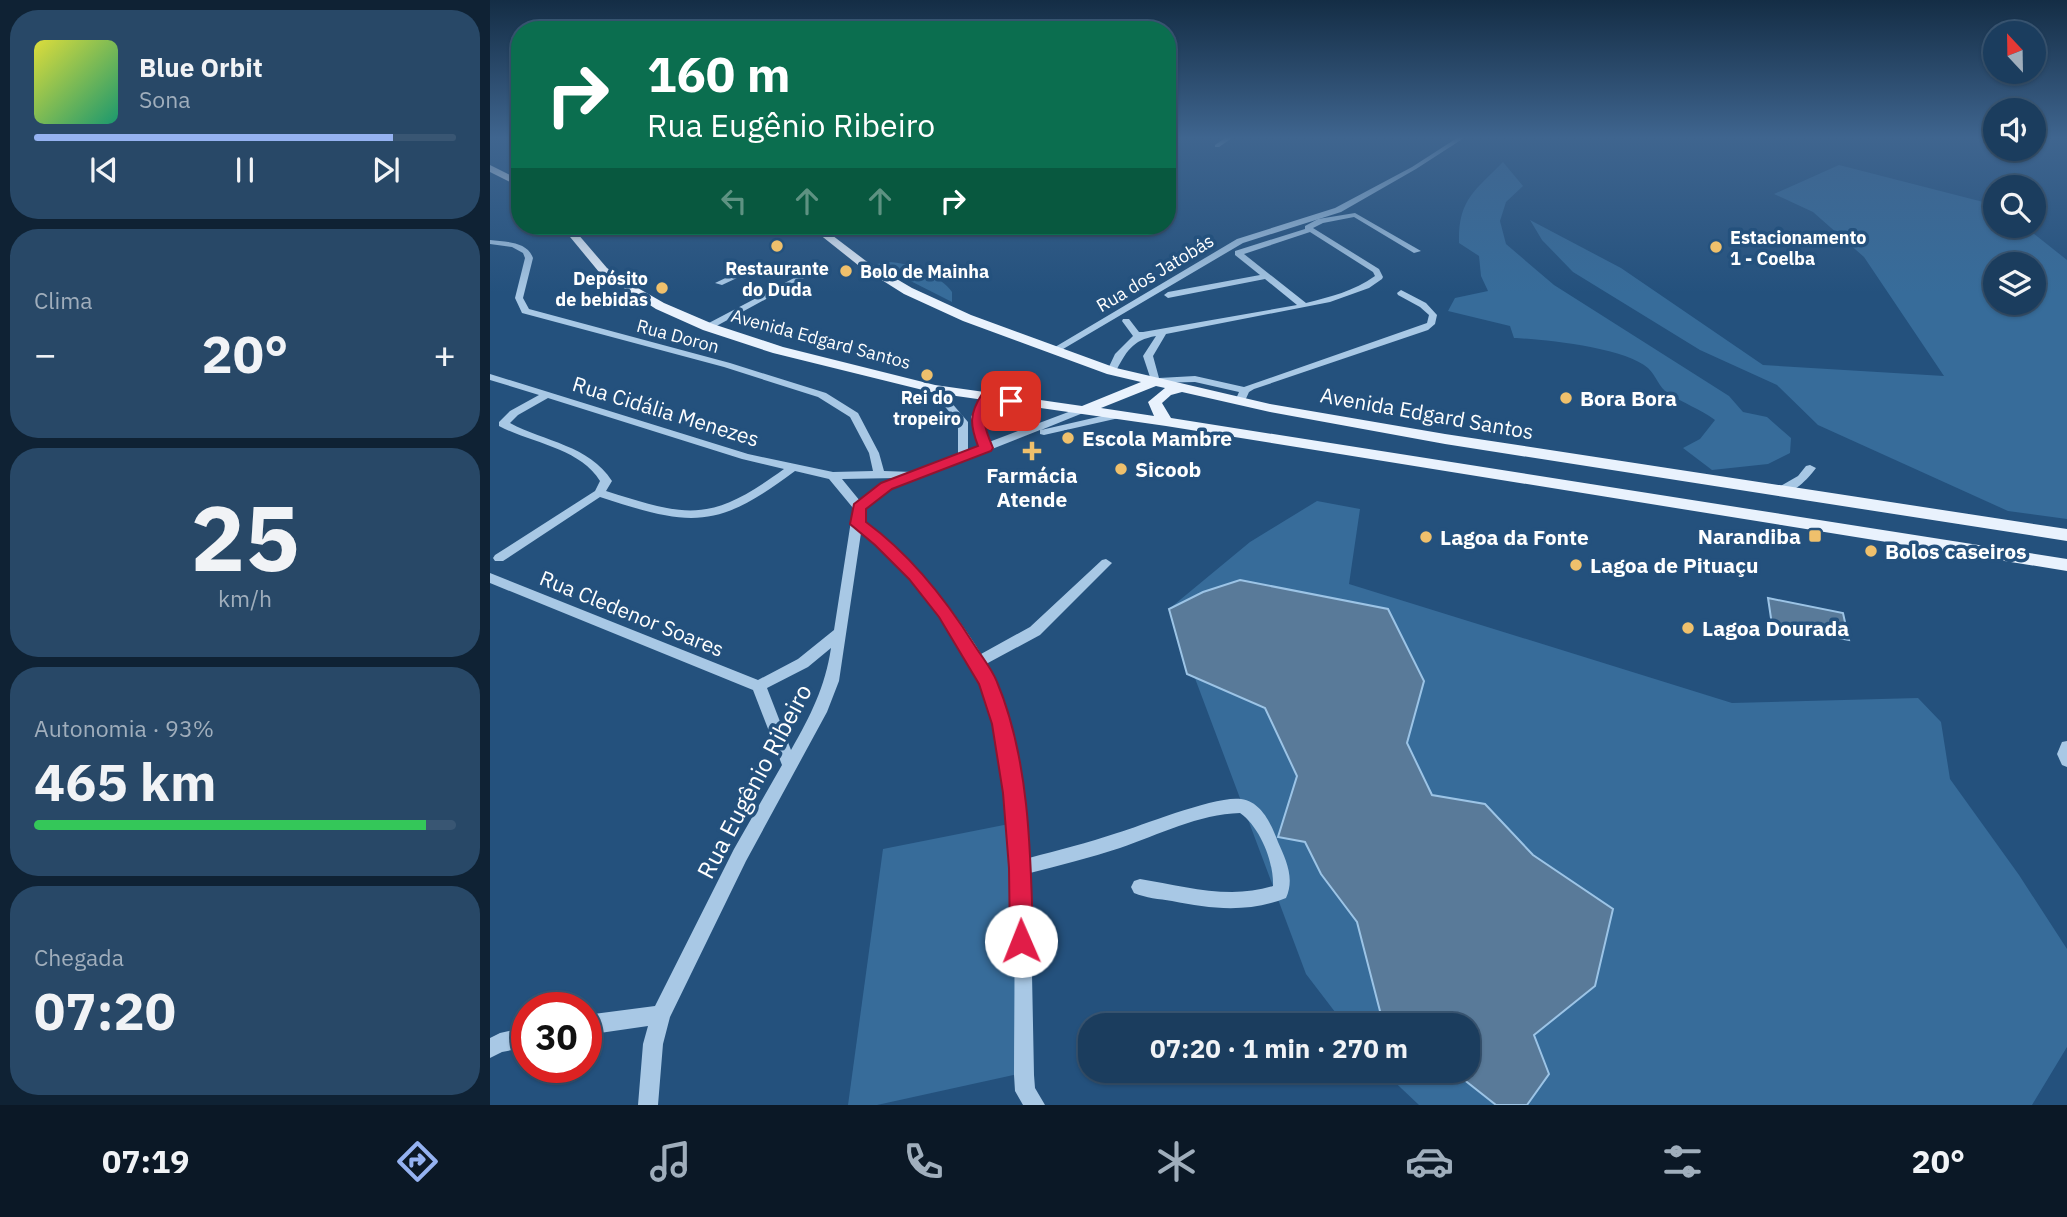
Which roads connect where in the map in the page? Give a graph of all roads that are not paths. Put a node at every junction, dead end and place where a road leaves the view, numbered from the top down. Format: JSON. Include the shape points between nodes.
{"nodes":[{"id":1,"x":1373,"y":190,"type":"edge"},
{"id":2,"x":1310,"y":230,"type":"junction"},
{"id":3,"x":574,"y":235,"type":"edge"},
{"id":4,"x":826,"y":235,"type":"edge"},
{"id":5,"x":490,"y":242,"type":"edge"},
{"id":6,"x":1417,"y":251,"type":"dead end"},
{"id":7,"x":1266,"y":276,"type":"junction"},
{"id":8,"x":719,"y":283,"type":"dead end"},
{"id":9,"x":1401,"y":293,"type":"dead end"},
{"id":10,"x":1168,"y":295,"type":"dead end"},
{"id":11,"x":1303,"y":305,"type":"junction"},
{"id":12,"x":1126,"y":321,"type":"dead end"},
{"id":13,"x":712,"y":324,"type":"junction"},
{"id":14,"x":1163,"y":332,"type":"junction"},
{"id":15,"x":1139,"y":335,"type":"junction"},
{"id":16,"x":1055,"y":350,"type":"junction"},
{"id":17,"x":1112,"y":371,"type":"junction"},
{"id":18,"x":490,"y":377,"type":"edge"},
{"id":19,"x":1155,"y":381,"type":"junction"},
{"id":20,"x":1182,"y":387,"type":"junction"},
{"id":21,"x":934,"y":389,"type":"junction"},
{"id":22,"x":547,"y":395,"type":"junction"},
{"id":23,"x":1243,"y":396,"type":"junction"},
{"id":24,"x":986,"y":397,"type":"junction"},
{"id":25,"x":1073,"y":410,"type":"junction"},
{"id":26,"x":1115,"y":416,"type":"junction"},
{"id":27,"x":1166,"y":422,"type":"junction"},
{"id":28,"x":1009,"y":440,"type":"junction"},
{"id":29,"x":986,"y":448,"type":"junction"},
{"id":30,"x":963,"y":456,"type":"junction"},
{"id":31,"x":794,"y":467,"type":"junction"},
{"id":32,"x":1810,"y":468,"type":"dead end"},
{"id":33,"x":879,"y":474,"type":"junction"},
{"id":34,"x":917,"y":474,"type":"junction"},
{"id":35,"x":834,"y":476,"type":"junction"},
{"id":36,"x":1781,"y":491,"type":"junction"},
{"id":37,"x":599,"y":493,"type":"junction"},
{"id":38,"x":859,"y":507,"type":"junction"},
{"id":39,"x":858,"y":524,"type":"junction"},
{"id":40,"x":2067,"y":535,"type":"edge"},
{"id":41,"x":499,"y":558,"type":"dead end"},
{"id":42,"x":1106,"y":563,"type":"dead end"},
{"id":43,"x":2067,"y":565,"type":"edge"},
{"id":44,"x":490,"y":578,"type":"edge"},
{"id":45,"x":841,"y":632,"type":"junction"},
{"id":46,"x":978,"y":662,"type":"junction"},
{"id":47,"x":759,"y":686,"type":"junction"},
{"id":48,"x":2067,"y":747,"type":"edge"},
{"id":49,"x":2067,"y":760,"type":"edge"},
{"id":50,"x":789,"y":764,"type":"junction"},
{"id":51,"x":1020,"y":868,"type":"junction"},
{"id":52,"x":1140,"y":887,"type":"dead end"},
{"id":53,"x":661,"y":1015,"type":"junction"},
{"id":54,"x":602,"y":1023,"type":"edge"},
{"id":55,"x":511,"y":1041,"type":"edge"},
{"id":56,"x":490,"y":1048,"type":"edge"},
{"id":57,"x":648,"y":1105,"type":"edge"},
{"id":58,"x":1035,"y":1105,"type":"edge"}],
"edges":[{"from":1,"to":16,"type":"street","name":"Rua dos Jatobás","via":[[1345,206],[1240,241]]},
{"from":2,"to":6,"type":"street","via":[[1308,226],[1314,223],[1355,215]]},
{"from":2,"to":7,"type":"street","via":[[1238,253]]},
{"from":2,"to":11,"type":"street","via":[[1379,276],[1357,289]]},
{"from":3,"to":13,"type":"main road","name":"Avenida Edgard Santos","via":[[620,283],[660,306]]},
{"from":4,"to":16,"type":"main road","name":"Avenida Edgard Santos","via":[[908,291]]},
{"from":5,"to":33,"type":"street","name":"Rua Doron","via":[[527,252],[519,298],[525,311],[822,395],[854,415],[874,453]]},
{"from":7,"to":10,"type":"street"},
{"from":7,"to":11,"type":"street"},
{"from":8,"to":13,"type":"street","via":[[755,266],[804,276]]},
{"from":9,"to":23,"type":"street","via":[[1433,315],[1431,324]]},
{"from":11,"to":14,"type":"street"},
{"from":12,"to":15,"type":"street"},
{"from":13,"to":21,"type":"main road","name":"Avenida Edgard Santos","via":[[778,351]]},
{"from":14,"to":15,"type":"street"},
{"from":14,"to":19,"type":"street","via":[[1148,356]]},
{"from":15,"to":17,"type":"street","via":[[1118,356]]},
{"from":16,"to":17,"type":"main road","name":"Avenida Edgard Santos"},
{"from":17,"to":19,"type":"main road","name":"Avenida Edgard Santos"},
{"from":17,"to":25,"type":"main road","via":[[1114,391]]},
{"from":18,"to":22,"type":"street","name":"Rua Cidália Menezes"},
{"from":19,"to":20,"type":"main road","name":"Avenida Edgard Santos"},
{"from":19,"to":23,"type":"street","via":[[1195,379]]},
{"from":19,"to":25,"type":"main road","via":[[1117,399]]},
{"from":20,"to":23,"type":"main road","name":"Avenida Edgard Santos"},
{"from":20,"to":27,"type":"main road","via":[[1155,402]]},
{"from":21,"to":24,"type":"main road","name":"Avenida Edgard Santos"},
{"from":21,"to":30,"type":"street","name":"Avenida Edgard Santos","via":[[963,422]]},
{"from":22,"to":31,"type":"street","name":"Rua Cidália Menezes","via":[[746,457]]},
{"from":22,"to":37,"type":"street","via":[[503,424],[601,471],[606,481]]},
{"from":23,"to":36,"type":"main road","name":"Avenida Edgard Santos","via":[[1445,439]]},
{"from":24,"to":25,"type":"main road","name":"Avenida Edgard Santos"},
{"from":24,"to":29,"type":"street","via":[[976,417]]},
{"from":25,"to":26,"type":"main road","name":"Avenida Edgard Santos"},
{"from":25,"to":28,"type":"street"},
{"from":26,"to":27,"type":"main road","name":"Avenida Edgard Santos"},
{"from":26,"to":28,"type":"street"},
{"from":27,"to":43,"type":"main road","name":"Avenida Edgard Santos"},
{"from":28,"to":29,"type":"street"},
{"from":29,"to":30,"type":"street"},
{"from":30,"to":34,"type":"street"},
{"from":31,"to":35,"type":"street","name":"Rua Cidália Menezes"},
{"from":31,"to":37,"type":"street","via":[[737,507],[697,516],[664,515]]},
{"from":32,"to":36,"type":"street","via":[[1802,479]]},
{"from":33,"to":34,"type":"street","name":"Rua Cidália Menezes"},
{"from":33,"to":35,"type":"street","name":"Rua Cidália Menezes"},
{"from":34,"to":38,"type":"street","via":[[887,486]]},
{"from":35,"to":38,"type":"street"},
{"from":36,"to":40,"type":"main road","name":"Avenida Edgard Santos"},
{"from":37,"to":41,"type":"street"},
{"from":38,"to":39,"type":"street","name":"Rua Eugênio Ribeiro"},
{"from":39,"to":45,"type":"street","name":"Rua Eugênio Ribeiro"},
{"from":39,"to":46,"type":"street","via":[[915,575]]},
{"from":42,"to":46,"type":"street","via":[[1035,632]]},
{"from":44,"to":47,"type":"street","name":"Rua Cledenor Soares"},
{"from":45,"to":47,"type":"street","via":[[803,663]]},
{"from":45,"to":50,"type":"street","name":"Rua Eugênio Ribeiro","via":[[832,681],[820,712]]},
{"from":46,"to":51,"type":"street","via":[[1001,724]]},
{"from":47,"to":50,"type":"street"},
{"from":48,"to":49,"type":"street"},
{"from":50,"to":53,"type":"street","name":"Rua Eugênio Ribeiro"},
{"from":51,"to":52,"type":"street","via":[[1239,806],[1250,810],[1268,837],[1282,884],[1280,892],[1255,900]]},
{"from":51,"to":58,"type":"street","via":[[1025,1091]]},
{"from":53,"to":54,"type":"street"},
{"from":53,"to":57,"type":"street","name":"Rua Eugênio Ribeiro","via":[[653,1044]]},
{"from":55,"to":56,"type":"street"}]}
